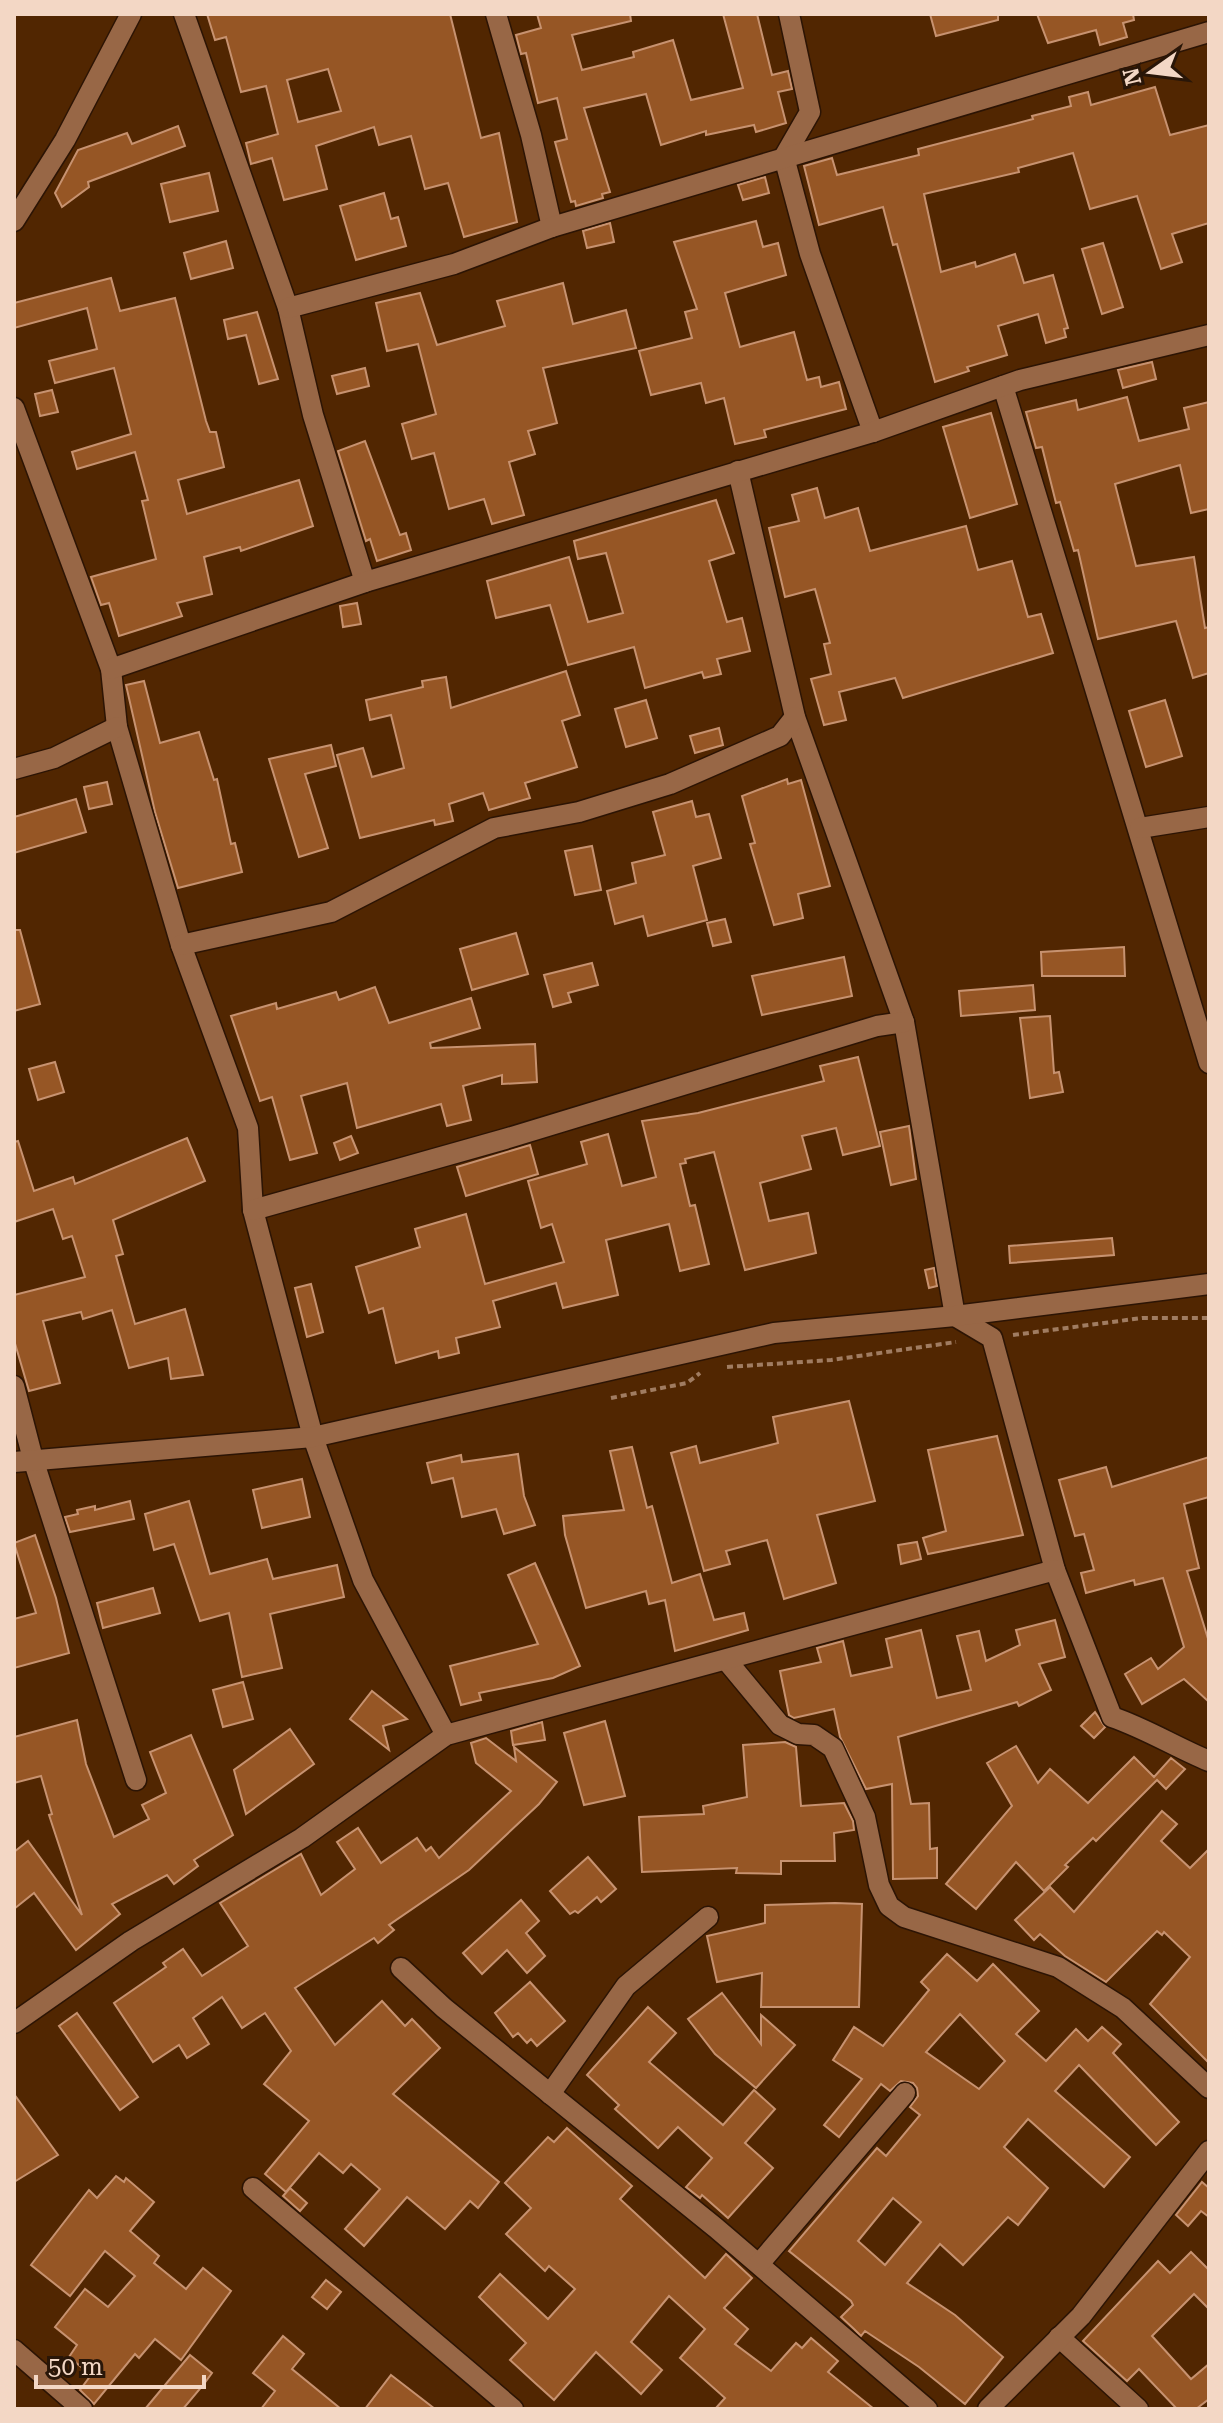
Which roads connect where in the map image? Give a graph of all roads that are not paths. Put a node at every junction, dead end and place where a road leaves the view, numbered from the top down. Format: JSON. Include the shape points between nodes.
{"nodes":[{"id":1,"x":131,"y":14,"type":"edge"},
{"id":2,"x":184,"y":14,"type":"edge"},
{"id":3,"x":496,"y":14,"type":"edge"},
{"id":4,"x":789,"y":14,"type":"edge"},
{"id":5,"x":1209,"y":32,"type":"edge"},
{"id":6,"x":784,"y":157,"type":"junction"},
{"id":7,"x":14,"y":221,"type":"edge"},
{"id":8,"x":552,"y":227,"type":"junction"},
{"id":9,"x":288,"y":308,"type":"junction"},
{"id":10,"x":1209,"y":335,"type":"edge"},
{"id":11,"x":1003,"y":386,"type":"junction"},
{"id":12,"x":14,"y":408,"type":"edge"},
{"id":13,"x":873,"y":432,"type":"junction"},
{"id":14,"x":738,"y":471,"type":"junction"},
{"id":15,"x":365,"y":582,"type":"junction"},
{"id":16,"x":111,"y":669,"type":"junction"},
{"id":17,"x":795,"y":717,"type":"junction"},
{"id":18,"x":117,"y":727,"type":"junction"},
{"id":19,"x":14,"y":769,"type":"edge"},
{"id":20,"x":1209,"y":817,"type":"edge"},
{"id":21,"x":1140,"y":828,"type":"junction"},
{"id":22,"x":181,"y":945,"type":"junction"},
{"id":23,"x":904,"y":1022,"type":"junction"},
{"id":24,"x":1209,"y":1063,"type":"edge"},
{"id":25,"x":253,"y":1210,"type":"junction"},
{"id":26,"x":1209,"y":1284,"type":"edge"},
{"id":27,"x":955,"y":1316,"type":"junction"},
{"id":28,"x":14,"y":1386,"type":"edge"},
{"id":29,"x":313,"y":1437,"type":"junction"},
{"id":30,"x":23,"y":1461,"type":"edge"},
{"id":31,"x":1055,"y":1570,"type":"junction"},
{"id":32,"x":727,"y":1661,"type":"junction"},
{"id":33,"x":446,"y":1735,"type":"junction"},
{"id":34,"x":1209,"y":1761,"type":"edge"},
{"id":35,"x":136,"y":1780,"type":"dead end"},
{"id":36,"x":708,"y":1917,"type":"dead end"},
{"id":37,"x":401,"y":1968,"type":"dead end"},
{"id":38,"x":14,"y":2023,"type":"edge"},
{"id":39,"x":1209,"y":2088,"type":"edge"},
{"id":40,"x":905,"y":2093,"type":"dead end"},
{"id":41,"x":550,"y":2094,"type":"junction"},
{"id":42,"x":1209,"y":2151,"type":"edge"},
{"id":43,"x":253,"y":2188,"type":"dead end"},
{"id":44,"x":759,"y":2264,"type":"junction"},
{"id":45,"x":1059,"y":2337,"type":"junction"},
{"id":46,"x":14,"y":2350,"type":"edge"},
{"id":47,"x":82,"y":2409,"type":"edge"},
{"id":48,"x":513,"y":2409,"type":"edge"},
{"id":49,"x":927,"y":2409,"type":"edge"},
{"id":50,"x":988,"y":2409,"type":"edge"},
{"id":51,"x":1138,"y":2409,"type":"edge"}],
"edges":[{"from":1,"to":7,"type":"street","via":[[65,140]]},
{"from":2,"to":9,"type":"street"},
{"from":3,"to":8,"type":"street"},
{"from":4,"to":6,"type":"street","via":[[810,112]]},
{"from":5,"to":6,"type":"street"},
{"from":6,"to":8,"type":"street"},
{"from":6,"to":13,"type":"street","via":[[810,254]]},
{"from":8,"to":9,"type":"street","via":[[454,264]]},
{"from":9,"to":15,"type":"street","via":[[313,415]]},
{"from":10,"to":11,"type":"street"},
{"from":11,"to":13,"type":"street"},
{"from":11,"to":21,"type":"street","via":[[1097,703]]},
{"from":12,"to":16,"type":"street"},
{"from":13,"to":14,"type":"street"},
{"from":14,"to":15,"type":"street"},
{"from":14,"to":17,"type":"street"},
{"from":15,"to":16,"type":"street"},
{"from":16,"to":18,"type":"street"},
{"from":17,"to":22,"type":"street","via":[[780,736],[670,784],[579,812],[494,828],[331,912]]},
{"from":17,"to":23,"type":"street"},
{"from":18,"to":19,"type":"street","via":[[54,758]]},
{"from":18,"to":22,"type":"street"},
{"from":20,"to":21,"type":"street"},
{"from":21,"to":24,"type":"street"},
{"from":22,"to":25,"type":"street","via":[[248,1128]]},
{"from":23,"to":25,"type":"street"},
{"from":23,"to":27,"type":"street"},
{"from":25,"to":29,"type":"street"},
{"from":26,"to":27,"type":"street"},
{"from":27,"to":29,"type":"street","via":[[774,1333]]},
{"from":27,"to":31,"type":"street","via":[[992,1338]]},
{"from":28,"to":30,"type":"street"},
{"from":29,"to":30,"type":"street"},
{"from":29,"to":33,"type":"street","via":[[363,1580]]},
{"from":30,"to":35,"type":"street"},
{"from":31,"to":32,"type":"street"},
{"from":31,"to":34,"type":"street","via":[[1112,1717]]},
{"from":32,"to":33,"type":"street"},
{"from":32,"to":39,"type":"street","via":[[780,1725],[814,1735],[833,1748],[865,1817],[879,1885],[889,1906],[904,1917],[1058,1967],[1123,2008]]},
{"from":33,"to":38,"type":"street","via":[[302,1838],[131,1941]]},
{"from":36,"to":41,"type":"street","via":[[626,1986]]},
{"from":37,"to":41,"type":"street"},
{"from":40,"to":44,"type":"street"},
{"from":41,"to":44,"type":"street"},
{"from":42,"to":45,"type":"street"},
{"from":43,"to":48,"type":"street"},
{"from":44,"to":49,"type":"street"},
{"from":45,"to":50,"type":"street"},
{"from":45,"to":51,"type":"street"},
{"from":46,"to":47,"type":"street"}]}
